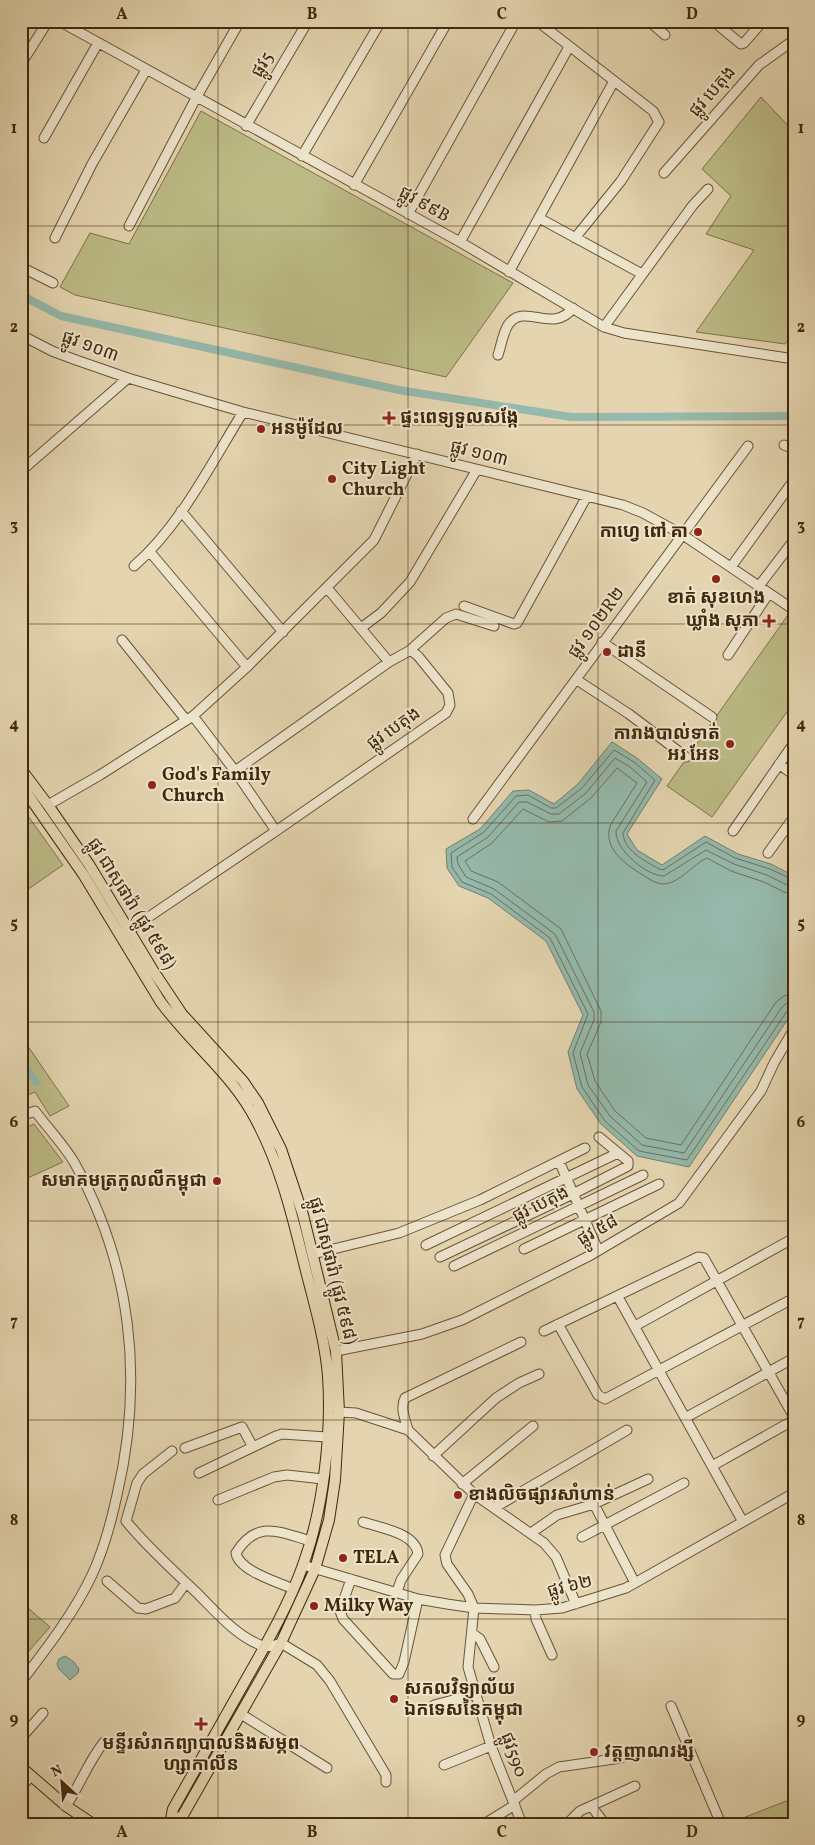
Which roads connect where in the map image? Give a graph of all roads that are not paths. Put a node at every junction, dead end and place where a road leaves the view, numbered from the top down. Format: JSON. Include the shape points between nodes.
{"nodes":[{"id":1,"x":48,"y":21,"type":"edge"},
{"id":2,"x":59,"y":21,"type":"edge"},
{"id":3,"x":240,"y":21,"type":"edge"},
{"id":4,"x":308,"y":21,"type":"edge"},
{"id":5,"x":381,"y":21,"type":"edge"},
{"id":6,"x":448,"y":21,"type":"edge"},
{"id":7,"x":516,"y":21,"type":"edge"},
{"id":8,"x":537,"y":21,"type":"edge"},
{"id":9,"x":649,"y":21,"type":"edge"},
{"id":10,"x":713,"y":21,"type":"edge"},
{"id":11,"x":763,"y":21,"type":"edge"},
{"id":12,"x":665,"y":35,"type":"dead end"},
{"id":13,"x":791,"y":42,"type":"edge"},
{"id":14,"x":98,"y":43,"type":"junction"},
{"id":15,"x":569,"y":47,"type":"junction"},
{"id":16,"x":794,"y":53,"type":"edge"},
{"id":17,"x":21,"y":64,"type":"edge"},
{"id":18,"x":146,"y":70,"type":"junction"},
{"id":19,"x":614,"y":81,"type":"junction"},
{"id":20,"x":196,"y":98,"type":"junction"},
{"id":21,"x":246,"y":126,"type":"junction"},
{"id":22,"x":44,"y":138,"type":"dead end"},
{"id":23,"x":302,"y":156,"type":"junction"},
{"id":24,"x":664,"y":173,"type":"dead end"},
{"id":25,"x":354,"y":185,"type":"junction"},
{"id":26,"x":708,"y":188,"type":"dead end"},
{"id":27,"x":408,"y":214,"type":"junction"},
{"id":28,"x":539,"y":218,"type":"junction"},
{"id":29,"x":129,"y":226,"type":"dead end"},
{"id":30,"x":55,"y":238,"type":"dead end"},
{"id":31,"x":575,"y":238,"type":"junction"},
{"id":32,"x":460,"y":242,"type":"junction"},
{"id":33,"x":21,"y":267,"type":"edge"},
{"id":34,"x":509,"y":272,"type":"junction"},
{"id":35,"x":642,"y":274,"type":"junction"},
{"id":36,"x":53,"y":283,"type":"dead end"},
{"id":37,"x":573,"y":308,"type":"junction"},
{"id":38,"x":604,"y":327,"type":"junction"},
{"id":39,"x":21,"y":335,"type":"edge"},
{"id":40,"x":498,"y":355,"type":"dead end"},
{"id":41,"x":794,"y":359,"type":"edge"},
{"id":42,"x":128,"y":378,"type":"junction"},
{"id":43,"x":243,"y":412,"type":"junction"},
{"id":44,"x":784,"y":445,"type":"dead end"},
{"id":45,"x":748,"y":446,"type":"dead end"},
{"id":46,"x":794,"y":449,"type":"edge"},
{"id":47,"x":417,"y":454,"type":"junction"},
{"id":48,"x":23,"y":467,"type":"edge"},
{"id":49,"x":476,"y":470,"type":"junction"},
{"id":50,"x":794,"y":480,"type":"edge"},
{"id":51,"x":587,"y":496,"type":"junction"},
{"id":52,"x":181,"y":511,"type":"junction"},
{"id":53,"x":683,"y":535,"type":"junction"},
{"id":54,"x":794,"y":540,"type":"edge"},
{"id":55,"x":150,"y":552,"type":"junction"},
{"id":56,"x":134,"y":566,"type":"dead end"},
{"id":57,"x":731,"y":567,"type":"junction"},
{"id":58,"x":758,"y":586,"type":"junction"},
{"id":59,"x":328,"y":589,"type":"junction"},
{"id":60,"x":769,"y":593,"type":"junction"},
{"id":61,"x":464,"y":606,"type":"dead end"},
{"id":62,"x":794,"y":610,"type":"edge"},
{"id":63,"x":494,"y":626,"type":"dead end"},
{"id":64,"x":360,"y":628,"type":"junction"},
{"id":65,"x":283,"y":632,"type":"junction"},
{"id":66,"x":122,"y":640,"type":"dead end"},
{"id":67,"x":602,"y":642,"type":"junction"},
{"id":68,"x":409,"y":652,"type":"junction"},
{"id":69,"x":728,"y":655,"type":"dead end"},
{"id":70,"x":389,"y":662,"type":"junction"},
{"id":71,"x":247,"y":667,"type":"junction"},
{"id":72,"x":577,"y":680,"type":"junction"},
{"id":73,"x":712,"y":716,"type":"dead end"},
{"id":74,"x":190,"y":718,"type":"junction"},
{"id":75,"x":794,"y":743,"type":"edge"},
{"id":76,"x":686,"y":757,"type":"dead end"},
{"id":77,"x":779,"y":764,"type":"junction"},
{"id":78,"x":21,"y":769,"type":"edge"},
{"id":79,"x":235,"y":771,"type":"junction"},
{"id":80,"x":794,"y":774,"type":"edge"},
{"id":81,"x":21,"y":785,"type":"edge"},
{"id":82,"x":48,"y":804,"type":"junction"},
{"id":83,"x":794,"y":817,"type":"edge"},
{"id":84,"x":473,"y":820,"type":"dead end"},
{"id":85,"x":733,"y":831,"type":"dead end"},
{"id":86,"x":276,"y":832,"type":"junction"},
{"id":87,"x":768,"y":853,"type":"dead end"},
{"id":88,"x":125,"y":933,"type":"junction"},
{"id":89,"x":794,"y":1029,"type":"edge"},
{"id":90,"x":21,"y":1116,"type":"edge"},
{"id":91,"x":599,"y":1137,"type":"dead end"},
{"id":92,"x":585,"y":1148,"type":"dead end"},
{"id":93,"x":618,"y":1153,"type":"junction"},
{"id":94,"x":559,"y":1161,"type":"junction"},
{"id":95,"x":642,"y":1175,"type":"dead end"},
{"id":96,"x":566,"y":1178,"type":"junction"},
{"id":97,"x":659,"y":1184,"type":"dead end"},
{"id":98,"x":573,"y":1194,"type":"junction"},
{"id":99,"x":578,"y":1205,"type":"junction"},
{"id":100,"x":584,"y":1219,"type":"junction"},
{"id":101,"x":794,"y":1238,"type":"edge"},
{"id":102,"x":470,"y":1243,"type":"junction"},
{"id":103,"x":426,"y":1245,"type":"dead end"},
{"id":104,"x":524,"y":1249,"type":"dead end"},
{"id":105,"x":598,"y":1250,"type":"junction"},
{"id":106,"x":313,"y":1254,"type":"junction"},
{"id":107,"x":475,"y":1256,"type":"junction"},
{"id":108,"x":440,"y":1257,"type":"dead end"},
{"id":109,"x":454,"y":1266,"type":"dead end"},
{"id":110,"x":718,"y":1281,"type":"junction"},
{"id":111,"x":618,"y":1297,"type":"junction"},
{"id":112,"x":794,"y":1298,"type":"edge"},
{"id":113,"x":558,"y":1324,"type":"junction"},
{"id":114,"x":635,"y":1326,"type":"junction"},
{"id":115,"x":743,"y":1326,"type":"junction"},
{"id":116,"x":544,"y":1331,"type":"dead end"},
{"id":117,"x":521,"y":1342,"type":"dead end"},
{"id":118,"x":336,"y":1351,"type":"junction"},
{"id":119,"x":794,"y":1358,"type":"edge"},
{"id":120,"x":660,"y":1371,"type":"junction"},
{"id":121,"x":768,"y":1372,"type":"junction"},
{"id":122,"x":539,"y":1374,"type":"dead end"},
{"id":123,"x":339,"y":1412,"type":"junction"},
{"id":124,"x":685,"y":1418,"type":"junction"},
{"id":125,"x":794,"y":1419,"type":"edge"},
{"id":126,"x":533,"y":1426,"type":"dead end"},
{"id":127,"x":408,"y":1430,"type":"junction"},
{"id":128,"x":627,"y":1430,"type":"dead end"},
{"id":129,"x":327,"y":1437,"type":"junction"},
{"id":130,"x":185,"y":1448,"type":"dead end"},
{"id":131,"x":253,"y":1448,"type":"junction"},
{"id":132,"x":172,"y":1451,"type":"dead end"},
{"id":133,"x":433,"y":1456,"type":"junction"},
{"id":134,"x":712,"y":1466,"type":"junction"},
{"id":135,"x":200,"y":1473,"type":"dead end"},
{"id":136,"x":323,"y":1479,"type":"junction"},
{"id":137,"x":648,"y":1479,"type":"dead end"},
{"id":138,"x":684,"y":1483,"type":"dead end"},
{"id":139,"x":462,"y":1484,"type":"junction"},
{"id":140,"x":794,"y":1493,"type":"edge"},
{"id":141,"x":474,"y":1494,"type":"junction"},
{"id":142,"x":218,"y":1500,"type":"dead end"},
{"id":143,"x":594,"y":1504,"type":"junction"},
{"id":144,"x":494,"y":1508,"type":"junction"},
{"id":145,"x":363,"y":1522,"type":"dead end"},
{"id":146,"x":743,"y":1522,"type":"junction"},
{"id":147,"x":605,"y":1524,"type":"junction"},
{"id":148,"x":531,"y":1533,"type":"junction"},
{"id":149,"x":582,"y":1537,"type":"dead end"},
{"id":150,"x":311,"y":1541,"type":"junction"},
{"id":151,"x":303,"y":1565,"type":"junction"},
{"id":152,"x":315,"y":1569,"type":"junction"},
{"id":153,"x":351,"y":1579,"type":"junction"},
{"id":154,"x":107,"y":1581,"type":"dead end"},
{"id":155,"x":186,"y":1583,"type":"junction"},
{"id":156,"x":635,"y":1583,"type":"junction"},
{"id":157,"x":294,"y":1589,"type":"junction"},
{"id":158,"x":397,"y":1592,"type":"junction"},
{"id":159,"x":418,"y":1599,"type":"junction"},
{"id":160,"x":576,"y":1604,"type":"junction"},
{"id":161,"x":474,"y":1608,"type":"junction"},
{"id":162,"x":535,"y":1610,"type":"junction"},
{"id":163,"x":473,"y":1634,"type":"junction"},
{"id":164,"x":281,"y":1643,"type":"junction"},
{"id":165,"x":265,"y":1647,"type":"junction"},
{"id":166,"x":552,"y":1656,"type":"dead end"},
{"id":167,"x":494,"y":1667,"type":"dead end"},
{"id":168,"x":21,"y":1682,"type":"edge"},
{"id":169,"x":476,"y":1694,"type":"junction"},
{"id":170,"x":434,"y":1705,"type":"dead end"},
{"id":171,"x":671,"y":1706,"type":"dead end"},
{"id":172,"x":43,"y":1713,"type":"dead end"},
{"id":173,"x":241,"y":1714,"type":"junction"},
{"id":174,"x":21,"y":1738,"type":"edge"},
{"id":175,"x":104,"y":1742,"type":"dead end"},
{"id":176,"x":491,"y":1746,"type":"junction"},
{"id":177,"x":621,"y":1758,"type":"dead end"},
{"id":178,"x":444,"y":1764,"type":"dead end"},
{"id":179,"x":21,"y":1767,"type":"edge"},
{"id":180,"x":327,"y":1768,"type":"dead end"},
{"id":181,"x":31,"y":1776,"type":"junction"},
{"id":182,"x":386,"y":1782,"type":"dead end"},
{"id":183,"x":635,"y":1786,"type":"dead end"},
{"id":184,"x":21,"y":1787,"type":"edge"},
{"id":185,"x":514,"y":1803,"type":"junction"},
{"id":186,"x":66,"y":1806,"type":"junction"},
{"id":187,"x":591,"y":1806,"type":"junction"},
{"id":188,"x":176,"y":1823,"type":"edge"},
{"id":189,"x":93,"y":1824,"type":"edge"},
{"id":190,"x":484,"y":1824,"type":"edge"},
{"id":191,"x":522,"y":1824,"type":"edge"},
{"id":192,"x":567,"y":1824,"type":"edge"},
{"id":193,"x":605,"y":1824,"type":"edge"},
{"id":194,"x":720,"y":1824,"type":"edge"}],
"edges":[{"from":1,"to":17,"type":"street"},
{"from":2,"to":14,"type":"street","name":"ផ្លូវ ៩៩B"},
{"from":3,"to":20,"type":"street"},
{"from":4,"to":21,"type":"street","name":"ផ្លូវ5"},
{"from":5,"to":23,"type":"street"},
{"from":6,"to":25,"type":"street"},
{"from":7,"to":27,"type":"street"},
{"from":8,"to":15,"type":"street"},
{"from":9,"to":12,"type":"street"},
{"from":10,"to":11,"type":"street","via":[[741,44]]},
{"from":13,"to":16,"type":"street"},
{"from":13,"to":24,"type":"street","name":"ផ្លូវ បេតុង","via":[[759,64]]},
{"from":14,"to":18,"type":"street","name":"ផ្លូវ ៩៩B"},
{"from":14,"to":22,"type":"street"},
{"from":15,"to":19,"type":"street"},
{"from":15,"to":32,"type":"street"},
{"from":18,"to":20,"type":"street","name":"ផ្លូវ ៩៩B"},
{"from":18,"to":30,"type":"street","via":[[92,164]]},
{"from":19,"to":28,"type":"street"},
{"from":19,"to":31,"type":"street","via":[[653,111],[659,122],[621,181]]},
{"from":20,"to":21,"type":"street","name":"ផ្លូវ ៩៩B"},
{"from":20,"to":29,"type":"street"},
{"from":21,"to":23,"type":"street","name":"ផ្លូវ ៩៩B"},
{"from":23,"to":25,"type":"street","name":"ផ្លូវ ៩៩B"},
{"from":25,"to":27,"type":"street","name":"ផ្លូវ ៩៩B"},
{"from":26,"to":35,"type":"street"},
{"from":27,"to":32,"type":"street","name":"ផ្លូវ ៩៩B"},
{"from":28,"to":31,"type":"street"},
{"from":28,"to":34,"type":"street"},
{"from":31,"to":35,"type":"street"},
{"from":32,"to":34,"type":"street","name":"ផ្លូវ ៩៩B"},
{"from":33,"to":36,"type":"street"},
{"from":34,"to":37,"type":"street","name":"ផ្លូវ ៩៩B"},
{"from":35,"to":38,"type":"street"},
{"from":37,"to":38,"type":"street","name":"ផ្លូវ ៩៩B"},
{"from":37,"to":40,"type":"street","via":[[556,320],[530,315],[514,319],[507,326]]},
{"from":38,"to":41,"type":"street","name":"ផ្លូវ ៩៩B","via":[[624,333]]},
{"from":39,"to":42,"type":"street","name":"ផ្លូវ ១០៣","via":[[52,351]]},
{"from":42,"to":43,"type":"street","name":"ផ្លូវ ១០៣"},
{"from":42,"to":48,"type":"street"},
{"from":43,"to":47,"type":"street","name":"ផ្លូវ ១០៣"},
{"from":43,"to":52,"type":"street"},
{"from":44,"to":46,"type":"street"},
{"from":45,"to":53,"type":"street","name":"ផ្លូវ ១០២R២"},
{"from":47,"to":49,"type":"street","name":"ផ្លូវ ១០៣"},
{"from":47,"to":59,"type":"street","via":[[374,540]]},
{"from":49,"to":51,"type":"street","name":"ផ្លូវ ១០៣"},
{"from":49,"to":64,"type":"street","via":[[410,582],[381,613]]},
{"from":50,"to":57,"type":"street"},
{"from":51,"to":53,"type":"street","name":"ផ្លូវ ១០៣","via":[[643,513]]},
{"from":51,"to":61,"type":"street","via":[[517,623]]},
{"from":52,"to":55,"type":"street"},
{"from":52,"to":65,"type":"street"},
{"from":53,"to":57,"type":"street","name":"ផ្លូវ ១០៣"},
{"from":53,"to":67,"type":"street","name":"ផ្លូវ ១០២R២"},
{"from":54,"to":58,"type":"street"},
{"from":55,"to":56,"type":"street"},
{"from":55,"to":71,"type":"street"},
{"from":57,"to":58,"type":"street","name":"ផ្លូវ ១០៣"},
{"from":58,"to":60,"type":"street","name":"ផ្លូវ ១០៣"},
{"from":59,"to":64,"type":"street"},
{"from":59,"to":65,"type":"street"},
{"from":60,"to":62,"type":"street","name":"ផ្លូវ ១០៣"},
{"from":60,"to":69,"type":"street"},
{"from":63,"to":68,"type":"street","via":[[456,614],[446,618]]},
{"from":64,"to":70,"type":"street"},
{"from":65,"to":71,"type":"street"},
{"from":66,"to":74,"type":"street"},
{"from":67,"to":72,"type":"street","name":"ផ្លូវ ១០២R២"},
{"from":67,"to":73,"type":"street"},
{"from":68,"to":70,"type":"street"},
{"from":68,"to":86,"type":"street","name":"ផ្លូវ បេតុង","via":[[418,656],[448,693],[450,705],[446,713]]},
{"from":70,"to":79,"type":"street"},
{"from":71,"to":74,"type":"street"},
{"from":72,"to":76,"type":"street"},
{"from":72,"to":84,"type":"street","name":"ផ្លូវ ១០២R២"},
{"from":74,"to":79,"type":"street"},
{"from":74,"to":82,"type":"street","via":[[109,770]]},
{"from":75,"to":77,"type":"street"},
{"from":77,"to":80,"type":"street"},
{"from":77,"to":85,"type":"street"},
{"from":78,"to":82,"type":"main road","name":"ផ្លូវ ជាសុផារ៉ា (ផ្លូវ ៥៩៨)"},
{"from":79,"to":86,"type":"street"},
{"from":81,"to":88,"type":"main road","name":"ផ្លូវ ជាសុផារ៉ា (ផ្លូវ ៥៩៨)"},
{"from":82,"to":88,"type":"main road","name":"ផ្លូវ ជាសុផារ៉ា (ផ្លូវ ៥៩៨)","via":[[92,868]]},
{"from":83,"to":87,"type":"street"},
{"from":86,"to":88,"type":"street","name":"ផ្លូវ បេតុង"},
{"from":88,"to":106,"type":"main road","name":"ផ្លូវ ជាសុផារ៉ា (ផ្លូវ ៥៩៨)","via":[[182,1014],[243,1081],[258,1103],[281,1149]]},
{"from":88,"to":129,"type":"main road","name":"ផ្លូវ ជាសុផារ៉ា (ផ្លូវ ៥៩៨)","via":[[160,1001],[250,1108],[271,1154],[292,1218],[325,1353]]},
{"from":89,"to":105,"type":"street","name":"ផ្លូវ ៥៨","via":[[761,1091],[680,1203]]},
{"from":90,"to":168,"type":"street","via":[[35,1111],[72,1160],[91,1196],[119,1278],[131,1347],[131,1379],[123,1469],[108,1532],[92,1575],[48,1646]]},
{"from":91,"to":93,"type":"street"},
{"from":92,"to":94,"type":"street"},
{"from":93,"to":96,"type":"street"},
{"from":93,"to":98,"type":"street","via":[[628,1161],[628,1166]]},
{"from":94,"to":96,"type":"street"},
{"from":94,"to":106,"type":"street","via":[[480,1200],[399,1233]]},
{"from":95,"to":99,"type":"street","name":"ផ្លូវ បេតុង"},
{"from":96,"to":98,"type":"street"},
{"from":96,"to":103,"type":"street"},
{"from":97,"to":100,"type":"street"},
{"from":98,"to":99,"type":"street"},
{"from":98,"to":102,"type":"street"},
{"from":99,"to":100,"type":"street"},
{"from":99,"to":107,"type":"street","name":"ផ្លូវ បេតុង"},
{"from":100,"to":104,"type":"street"},
{"from":100,"to":105,"type":"street"},
{"from":101,"to":110,"type":"street"},
{"from":102,"to":107,"type":"street"},
{"from":102,"to":108,"type":"street"},
{"from":105,"to":118,"type":"street","name":"ផ្លូវ ៥៨","via":[[462,1320],[422,1334]]},
{"from":106,"to":118,"type":"main road","name":"ផ្លូវ ជាសុផារ៉ា (ផ្លូវ ៥៩៨)"},
{"from":107,"to":109,"type":"street","name":"ផ្លូវ បេតុង"},
{"from":110,"to":111,"type":"street","via":[[704,1258],[698,1257]]},
{"from":110,"to":114,"type":"street"},
{"from":110,"to":115,"type":"street"},
{"from":111,"to":113,"type":"street"},
{"from":111,"to":114,"type":"street"},
{"from":112,"to":115,"type":"street"},
{"from":113,"to":116,"type":"street"},
{"from":113,"to":120,"type":"street","via":[[598,1395],[605,1399]]},
{"from":114,"to":120,"type":"street"},
{"from":115,"to":120,"type":"street"},
{"from":115,"to":121,"type":"street"},
{"from":117,"to":127,"type":"street","via":[[406,1398],[402,1408]]},
{"from":118,"to":123,"type":"main road","name":"ផ្លូវ ជាសុផារ៉ា (ផ្លូវ ៥៩៨)"},
{"from":119,"to":121,"type":"street"},
{"from":120,"to":124,"type":"street"},
{"from":121,"to":124,"type":"street"},
{"from":121,"to":125,"type":"street"},
{"from":122,"to":133,"type":"street","via":[[496,1398]]},
{"from":123,"to":127,"type":"street","via":[[356,1413]]},
{"from":123,"to":152,"type":"main road","name":"ផ្លូវ ជាសុផារ៉ា (ផ្លូវ ៥៩៨)","via":[[330,1520]]},
{"from":124,"to":134,"type":"street"},
{"from":125,"to":134,"type":"street"},
{"from":126,"to":139,"type":"street"},
{"from":127,"to":133,"type":"street"},
{"from":128,"to":144,"type":"street"},
{"from":129,"to":131,"type":"street","via":[[282,1434]]},
{"from":129,"to":136,"type":"main road","name":"ផ្លូវ ជាសុផារ៉ា (ផ្លូវ ៥៩៨)"},
{"from":130,"to":131,"type":"street","via":[[242,1427]]},
{"from":131,"to":135,"type":"street"},
{"from":132,"to":155,"type":"street","via":[[143,1474],[137,1483],[126,1521]]},
{"from":133,"to":139,"type":"street"},
{"from":134,"to":146,"type":"street"},
{"from":136,"to":142,"type":"street","via":[[287,1475],[274,1477]]},
{"from":136,"to":150,"type":"main road","name":"ផ្លូវ ជាសុផារ៉ា (ផ្លូវ ៥៩៨)"},
{"from":137,"to":143,"type":"street"},
{"from":138,"to":147,"type":"street"},
{"from":139,"to":141,"type":"street"},
{"from":140,"to":146,"type":"street","name":"ផ្លូវ ៦២"},
{"from":141,"to":144,"type":"street"},
{"from":141,"to":161,"type":"street","via":[[445,1555],[446,1564]]},
{"from":143,"to":147,"type":"street"},
{"from":143,"to":148,"type":"street","via":[[557,1515]]},
{"from":144,"to":148,"type":"street"},
{"from":145,"to":158,"type":"street","via":[[407,1537],[416,1545],[418,1554]]},
{"from":146,"to":156,"type":"street","name":"ផ្លូវ ៦២"},
{"from":147,"to":149,"type":"street"},
{"from":147,"to":156,"type":"street"},
{"from":148,"to":160,"type":"street","via":[[544,1542],[556,1557]]},
{"from":150,"to":151,"type":"main road","name":"ផ្លូវ ជាសុផារ៉ា (ផ្លូវ ៥៩៨)"},
{"from":150,"to":157,"type":"street","via":[[264,1531],[250,1536],[236,1553],[239,1562],[255,1573]]},
{"from":151,"to":152,"type":"street","name":"ផ្លូវ ៦២"},
{"from":151,"to":157,"type":"main road","name":"ផ្លូវ ជាសុផារ៉ា (ផ្លូវ ៥៩៨)"},
{"from":152,"to":153,"type":"street","name":"ផ្លូវ ៦២"},
{"from":152,"to":164,"type":"main road","name":"ផ្លូវ ជាសុផារ៉ា (ផ្លូវ ៥៩៨)"},
{"from":153,"to":158,"type":"street","name":"ផ្លូវ ៦២"},
{"from":153,"to":159,"type":"street","via":[[340,1611],[343,1619],[393,1674],[400,1674]]},
{"from":154,"to":155,"type":"street","via":[[138,1608],[146,1609],[175,1598]]},
{"from":155,"to":165,"type":"street","via":[[246,1638]]},
{"from":156,"to":160,"type":"street","name":"ផ្លូវ ៦២"},
{"from":157,"to":165,"type":"main road","name":"ផ្លូវ ជាសុផារ៉ា (ផ្លូវ ៥៩៨)"},
{"from":158,"to":159,"type":"street","name":"ផ្លូវ ៦២"},
{"from":159,"to":161,"type":"street","name":"ផ្លូវ ៦២"},
{"from":160,"to":162,"type":"street","name":"ផ្លូវ ៦២"},
{"from":161,"to":162,"type":"street","name":"ផ្លូវ ៦២"},
{"from":161,"to":163,"type":"street","name":"ផ្លូវ590"},
{"from":162,"to":166,"type":"street"},
{"from":163,"to":167,"type":"street","via":[[480,1639]]},
{"from":163,"to":169,"type":"street","name":"ផ្លូវ590","via":[[468,1667]]},
{"from":164,"to":165,"type":"street"},
{"from":164,"to":173,"type":"main road","name":"ផ្លូវ ជាសុផារ៉ា (ផ្លូវ ៥៩៨)"},
{"from":164,"to":182,"type":"street","via":[[317,1665],[330,1680],[386,1775]]},
{"from":165,"to":188,"type":"main road","name":"ផ្លូវ ជាសុផារ៉ា (ផ្លូវ ៥៩៨)","via":[[173,1809]]},
{"from":169,"to":170,"type":"street"},
{"from":169,"to":176,"type":"street","name":"ផ្លូវ590"},
{"from":171,"to":194,"type":"street"},
{"from":172,"to":174,"type":"street"},
{"from":173,"to":180,"type":"street"},
{"from":173,"to":188,"type":"main road","name":"ផ្លូវ ជាសុផារ៉ា (ផ្លូវ ៥៩៨)"},
{"from":175,"to":186,"type":"street","via":[[95,1752]]},
{"from":176,"to":178,"type":"street"},
{"from":176,"to":185,"type":"street","name":"ផ្លូវ590"},
{"from":177,"to":185,"type":"street","via":[[559,1767],[546,1774]]},
{"from":179,"to":181,"type":"main road"},
{"from":181,"to":184,"type":"street"},
{"from":181,"to":186,"type":"main road"},
{"from":183,"to":187,"type":"street"},
{"from":185,"to":190,"type":"street"},
{"from":185,"to":191,"type":"street","name":"ផ្លូវ590"},
{"from":186,"to":189,"type":"main road"},
{"from":187,"to":192,"type":"street","via":[[580,1811]]},
{"from":187,"to":193,"type":"street"}]}
